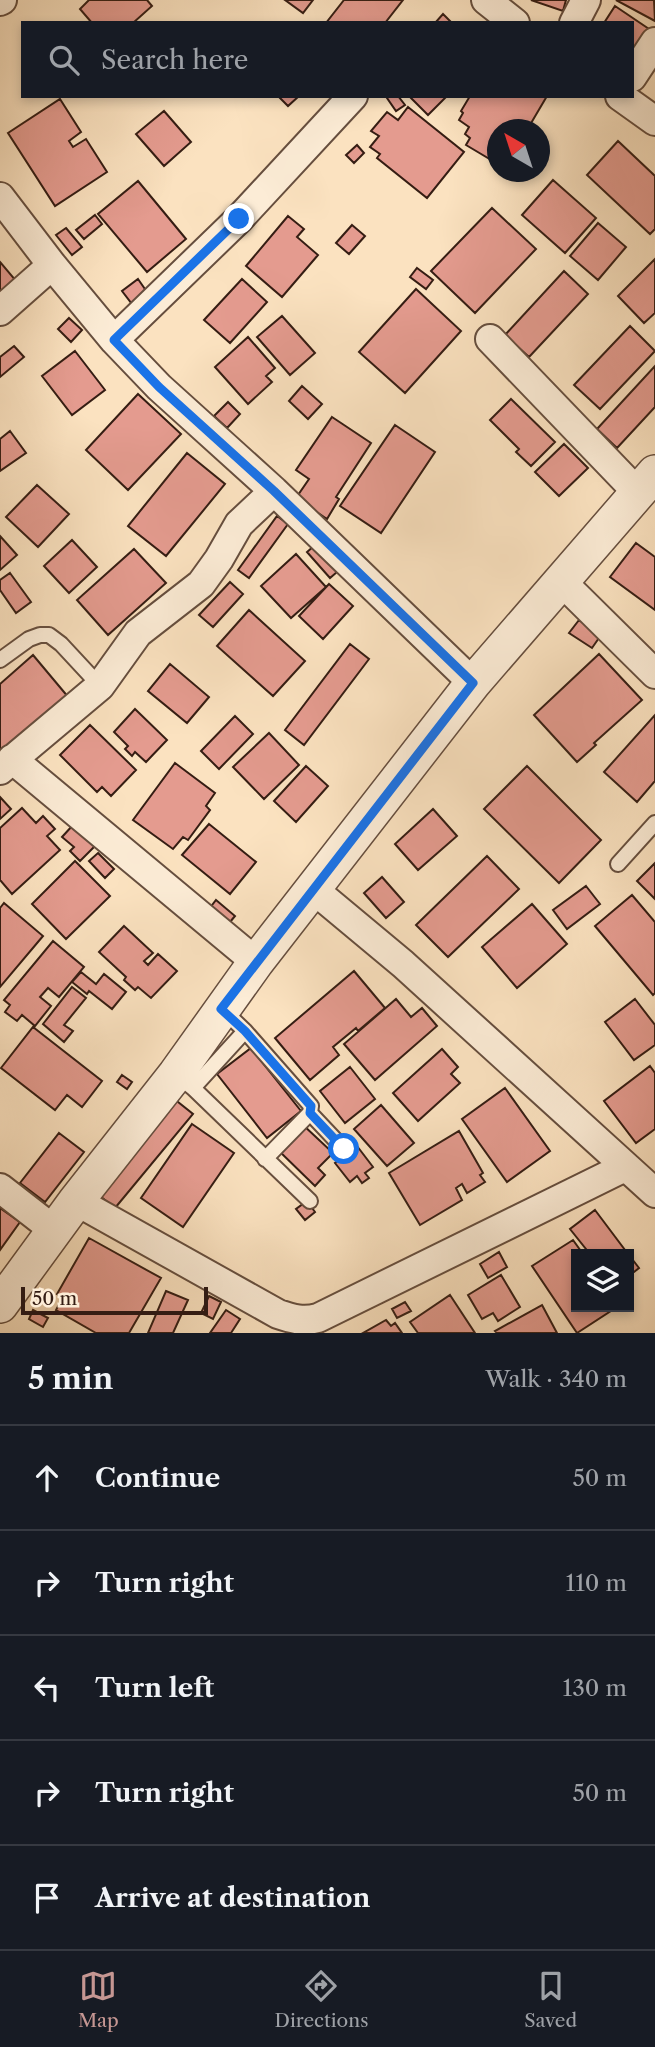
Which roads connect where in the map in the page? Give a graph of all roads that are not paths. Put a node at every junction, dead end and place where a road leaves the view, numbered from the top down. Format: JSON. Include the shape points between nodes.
{"nodes":[{"id":1,"x":486,"y":0,"type":"edge"},
{"id":2,"x":586,"y":0,"type":"edge"},
{"id":3,"x":513,"y":21,"type":"edge"},
{"id":4,"x":575,"y":21,"type":"edge"},
{"id":5,"x":655,"y":42,"type":"edge"},
{"id":6,"x":634,"y":74,"type":"edge"},
{"id":7,"x":351,"y":98,"type":"edge"},
{"id":8,"x":623,"y":98,"type":"edge"},
{"id":9,"x":655,"y":121,"type":"edge"},
{"id":10,"x":0,"y":197,"type":"edge"},
{"id":11,"x":52,"y":265,"type":"junction"},
{"id":12,"x":0,"y":310,"type":"edge"},
{"id":13,"x":490,"y":339,"type":"dead end"},
{"id":14,"x":114,"y":340,"type":"junction"},
{"id":15,"x":647,"y":483,"type":"edge"},
{"id":16,"x":274,"y":491,"type":"junction"},
{"id":17,"x":561,"y":581,"type":"junction"},
{"id":18,"x":0,"y":660,"type":"edge"},
{"id":19,"x":655,"y":674,"type":"edge"},
{"id":20,"x":473,"y":683,"type":"junction"},
{"id":21,"x":100,"y":686,"type":"junction"},
{"id":22,"x":6,"y":764,"type":"edge"},
{"id":23,"x":655,"y":823,"type":"edge"},
{"id":24,"x":618,"y":864,"type":"dead end"},
{"id":25,"x":313,"y":889,"type":"junction"},
{"id":26,"x":256,"y":962,"type":"junction"},
{"id":27,"x":233,"y":1020,"type":"junction"},
{"id":28,"x":185,"y":1081,"type":"junction"},
{"id":29,"x":310,"y":1113,"type":"junction"},
{"id":30,"x":344,"y":1149,"type":"dead end"},
{"id":31,"x":265,"y":1158,"type":"junction"},
{"id":32,"x":625,"y":1167,"type":"junction"},
{"id":33,"x":0,"y":1188,"type":"edge"},
{"id":34,"x":655,"y":1193,"type":"edge"},
{"id":35,"x":76,"y":1201,"type":"junction"},
{"id":36,"x":310,"y":1201,"type":"dead end"},
{"id":37,"x":54,"y":1230,"type":"junction"},
{"id":38,"x":2,"y":1299,"type":"edge"}],
"edges":[{"from":1,"to":3,"type":"street"},
{"from":2,"to":4,"type":"street"},
{"from":5,"to":6,"type":"street"},
{"from":7,"to":14,"type":"street","via":[[239,219]]},
{"from":8,"to":9,"type":"street"},
{"from":10,"to":11,"type":"street"},
{"from":11,"to":12,"type":"street"},
{"from":11,"to":14,"type":"street"},
{"from":13,"to":15,"type":"street"},
{"from":14,"to":16,"type":"street"},
{"from":15,"to":17,"type":"street"},
{"from":16,"to":20,"type":"street"},
{"from":16,"to":21,"type":"street","via":[[239,524],[201,584],[138,633]]},
{"from":17,"to":19,"type":"street"},
{"from":17,"to":20,"type":"street"},
{"from":18,"to":21,"type":"lane","via":[[29,639],[49,635]]},
{"from":20,"to":25,"type":"street"},
{"from":21,"to":22,"type":"street"},
{"from":22,"to":26,"type":"street"},
{"from":23,"to":24,"type":"lane"},
{"from":25,"to":26,"type":"street"},
{"from":25,"to":32,"type":"street","via":[[403,964]]},
{"from":26,"to":27,"type":"street"},
{"from":27,"to":28,"type":"street"},
{"from":27,"to":29,"type":"lane","via":[[311,1106]]},
{"from":28,"to":31,"type":"lane"},
{"from":28,"to":35,"type":"street"},
{"from":29,"to":30,"type":"lane"},
{"from":29,"to":31,"type":"lane"},
{"from":31,"to":36,"type":"lane"},
{"from":32,"to":34,"type":"street"},
{"from":32,"to":35,"type":"street","via":[[306,1321],[278,1314]]},
{"from":33,"to":37,"type":"street"},
{"from":35,"to":37,"type":"street"},
{"from":37,"to":38,"type":"street"}]}
